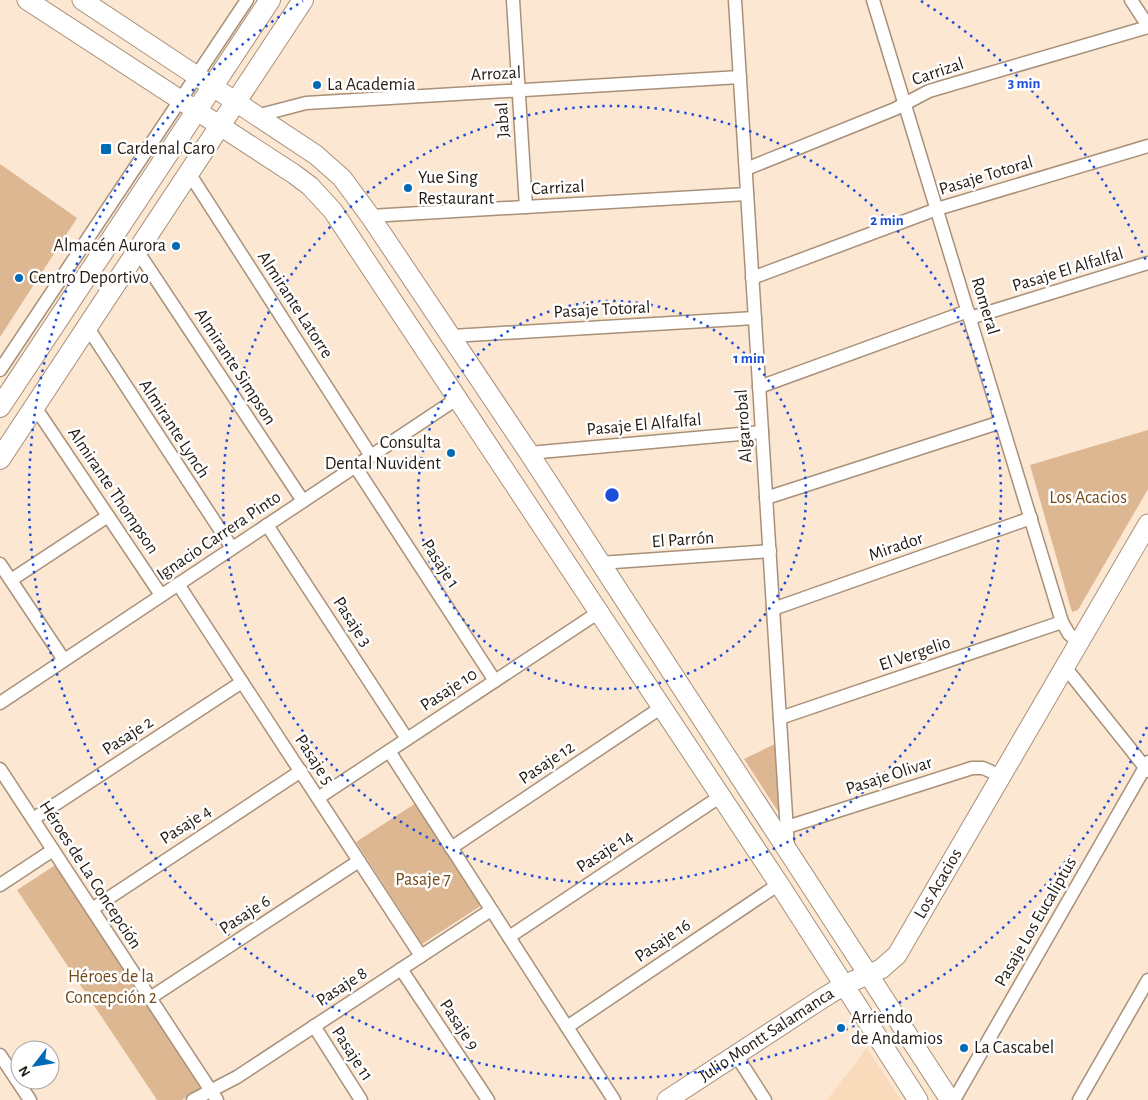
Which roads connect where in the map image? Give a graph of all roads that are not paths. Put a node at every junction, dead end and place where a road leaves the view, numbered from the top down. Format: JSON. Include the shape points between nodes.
{"nodes":[{"id":1,"x":27,"y":0,"type":"edge"},
{"id":2,"x":247,"y":0,"type":"edge"},
{"id":3,"x":270,"y":0,"type":"edge"},
{"id":4,"x":303,"y":0,"type":"edge"},
{"id":5,"x":513,"y":0,"type":"edge"},
{"id":6,"x":735,"y":0,"type":"edge"},
{"id":7,"x":874,"y":0,"type":"edge"},
{"id":8,"x":1131,"y":0,"type":"edge"},
{"id":9,"x":88,"y":1,"type":"edge"},
{"id":10,"x":50,"y":7,"type":"edge"},
{"id":11,"x":1148,"y":27,"type":"edge"},
{"id":12,"x":740,"y":77,"type":"junction"},
{"id":13,"x":204,"y":81,"type":"junction"},
{"id":14,"x":518,"y":90,"type":"junction"},
{"id":15,"x":236,"y":102,"type":"junction"},
{"id":16,"x":905,"y":103,"type":"junction"},
{"id":17,"x":188,"y":105,"type":"junction"},
{"id":18,"x":256,"y":116,"type":"junction"},
{"id":19,"x":221,"y":126,"type":"junction"},
{"id":20,"x":1148,"y":146,"type":"edge"},
{"id":21,"x":746,"y":169,"type":"junction"},
{"id":22,"x":189,"y":173,"type":"junction"},
{"id":23,"x":747,"y":194,"type":"junction"},
{"id":24,"x":526,"y":207,"type":"junction"},
{"id":25,"x":937,"y":209,"type":"junction"},
{"id":26,"x":370,"y":216,"type":"junction"},
{"id":27,"x":138,"y":252,"type":"junction"},
{"id":28,"x":1148,"y":263,"type":"edge"},
{"id":29,"x":752,"y":278,"type":"junction"},
{"id":30,"x":969,"y":315,"type":"junction"},
{"id":31,"x":755,"y":318,"type":"junction"},
{"id":32,"x":88,"y":328,"type":"junction"},
{"id":33,"x":452,"y":336,"type":"junction"},
{"id":34,"x":0,"y":370,"type":"edge"},
{"id":35,"x":759,"y":387,"type":"junction"},
{"id":36,"x":458,"y":398,"type":"junction"},
{"id":37,"x":0,"y":407,"type":"edge"},
{"id":38,"x":36,"y":407,"type":"junction"},
{"id":39,"x":1002,"y":422,"type":"junction"},
{"id":40,"x":762,"y":432,"type":"junction"},
{"id":41,"x":529,"y":454,"type":"junction"},
{"id":42,"x":371,"y":456,"type":"junction"},
{"id":43,"x":0,"y":459,"type":"edge"},
{"id":44,"x":355,"y":466,"type":"junction"},
{"id":45,"x":766,"y":498,"type":"junction"},
{"id":46,"x":303,"y":501,"type":"junction"},
{"id":47,"x":108,"y":516,"type":"junction"},
{"id":48,"x":1031,"y":518,"type":"junction"},
{"id":49,"x":1148,"y":524,"type":"edge"},
{"id":50,"x":267,"y":525,"type":"junction"},
{"id":51,"x":232,"y":548,"type":"junction"},
{"id":52,"x":770,"y":551,"type":"junction"},
{"id":53,"x":0,"y":564,"type":"edge"},
{"id":54,"x":600,"y":564,"type":"junction"},
{"id":55,"x":11,"y":580,"type":"junction"},
{"id":56,"x":178,"y":584,"type":"junction"},
{"id":57,"x":161,"y":595,"type":"junction"},
{"id":58,"x":773,"y":609,"type":"junction"},
{"id":59,"x":599,"y":612,"type":"junction"},
{"id":60,"x":1062,"y":622,"type":"junction"},
{"id":61,"x":1079,"y":643,"type":"junction"},
{"id":62,"x":64,"y":660,"type":"junction"},
{"id":63,"x":1065,"y":667,"type":"junction"},
{"id":64,"x":496,"y":681,"type":"junction"},
{"id":65,"x":242,"y":682,"type":"junction"},
{"id":66,"x":0,"y":703,"type":"edge"},
{"id":67,"x":662,"y":707,"type":"junction"},
{"id":68,"x":780,"y":718,"type":"junction"},
{"id":69,"x":407,"y":739,"type":"junction"},
{"id":70,"x":389,"y":751,"type":"junction"},
{"id":71,"x":1147,"y":767,"type":"edge"},
{"id":72,"x":0,"y":769,"type":"edge"},
{"id":73,"x":301,"y":771,"type":"junction"},
{"id":74,"x":1002,"y":776,"type":"junction"},
{"id":75,"x":721,"y":796,"type":"junction"},
{"id":76,"x":318,"y":798,"type":"junction"},
{"id":77,"x":33,"y":819,"type":"junction"},
{"id":78,"x":787,"y":827,"type":"junction"},
{"id":79,"x":451,"y":848,"type":"junction"},
{"id":80,"x":788,"y":849,"type":"junction"},
{"id":81,"x":53,"y":850,"type":"junction"},
{"id":82,"x":359,"y":861,"type":"junction"},
{"id":83,"x":779,"y":884,"type":"junction"},
{"id":84,"x":0,"y":886,"type":"edge"},
{"id":85,"x":92,"y":909,"type":"junction"},
{"id":86,"x":492,"y":910,"type":"junction"},
{"id":87,"x":508,"y":937,"type":"junction"},
{"id":88,"x":421,"y":956,"type":"junction"},
{"id":89,"x":402,"y":969,"type":"junction"},
{"id":90,"x":869,"y":974,"type":"junction"},
{"id":91,"x":1148,"y":980,"type":"edge"},
{"id":92,"x":844,"y":985,"type":"junction"},
{"id":93,"x":150,"y":998,"type":"junction"},
{"id":94,"x":314,"y":1026,"type":"junction"},
{"id":95,"x":567,"y":1027,"type":"junction"},
{"id":96,"x":0,"y":1055,"type":"edge"},
{"id":97,"x":741,"y":1062,"type":"junction"},
{"id":98,"x":214,"y":1095,"type":"edge"},
{"id":99,"x":30,"y":1100,"type":"edge"},
{"id":100,"x":194,"y":1100,"type":"edge"},
{"id":101,"x":361,"y":1100,"type":"edge"},
{"id":102,"x":488,"y":1100,"type":"edge"},
{"id":103,"x":614,"y":1100,"type":"edge"},
{"id":104,"x":667,"y":1100,"type":"edge"},
{"id":105,"x":765,"y":1100,"type":"edge"},
{"id":106,"x":918,"y":1100,"type":"edge"},
{"id":107,"x":950,"y":1100,"type":"edge"},
{"id":108,"x":954,"y":1100,"type":"edge"},
{"id":109,"x":1079,"y":1100,"type":"edge"}],
"edges":[{"from":1,"to":10,"type":"main road"},
{"from":2,"to":13,"type":"street"},
{"from":3,"to":13,"type":"main road"},
{"from":4,"to":15,"type":"main road"},
{"from":5,"to":14,"type":"street","name":"Jabal"},
{"from":6,"to":12,"type":"street","name":"Algarrobal"},
{"from":7,"to":16,"type":"street","name":"Romeral"},
{"from":8,"to":11,"type":"street"},
{"from":9,"to":13,"type":"main road"},
{"from":10,"to":17,"type":"main road"},
{"from":11,"to":16,"type":"street","name":"Carrizal","via":[[929,91]]},
{"from":12,"to":14,"type":"street","name":"Arrozal"},
{"from":12,"to":21,"type":"street","name":"Algarrobal"},
{"from":13,"to":15,"type":"main road"},
{"from":13,"to":17,"type":"main road"},
{"from":14,"to":18,"type":"street","name":"Arrozal","via":[[306,103]]},
{"from":14,"to":24,"type":"street","name":"Jabal"},
{"from":15,"to":18,"type":"main road"},
{"from":15,"to":19,"type":"main road"},
{"from":16,"to":21,"type":"street","name":"Carrizal"},
{"from":16,"to":25,"type":"street","name":"Romeral"},
{"from":17,"to":19,"type":"main road"},
{"from":17,"to":34,"type":"street"},
{"from":17,"to":37,"type":"main road"},
{"from":18,"to":26,"type":"main road","via":[[330,166]]},
{"from":19,"to":22,"type":"main road"},
{"from":19,"to":36,"type":"main road","via":[[294,174],[324,199]]},
{"from":20,"to":25,"type":"street","name":"Pasaje Totoral"},
{"from":21,"to":23,"type":"street","name":"Algarrobal"},
{"from":22,"to":27,"type":"main road"},
{"from":22,"to":42,"type":"street","name":"Almirante Latorre"},
{"from":23,"to":24,"type":"street","name":"Carrizal"},
{"from":23,"to":29,"type":"street","name":"Algarrobal"},
{"from":24,"to":26,"type":"street","name":"Carrizal"},
{"from":25,"to":29,"type":"street","name":"Pasaje Totoral"},
{"from":25,"to":30,"type":"street","name":"Romeral"},
{"from":26,"to":33,"type":"main road"},
{"from":27,"to":32,"type":"main road"},
{"from":27,"to":46,"type":"street","name":"Almirante Simpson"},
{"from":28,"to":30,"type":"street","name":"Pasaje El Alfalfal"},
{"from":29,"to":31,"type":"street","name":"Algarrobal"},
{"from":30,"to":35,"type":"street","name":"Pasaje El Alfalfal"},
{"from":30,"to":39,"type":"street","name":"Romeral"},
{"from":31,"to":33,"type":"street","name":"Pasaje Totoral"},
{"from":31,"to":35,"type":"street","name":"Algarrobal"},
{"from":32,"to":38,"type":"main road"},
{"from":32,"to":51,"type":"street","name":"Almirante Lynch"},
{"from":33,"to":41,"type":"main road"},
{"from":35,"to":40,"type":"street","name":"Algarrobal"},
{"from":36,"to":42,"type":"street","name":"Ignacio Carrera Pinto"},
{"from":36,"to":59,"type":"main road"},
{"from":38,"to":43,"type":"main road"},
{"from":38,"to":47,"type":"street","name":"Almirante Thompson"},
{"from":39,"to":45,"type":"street"},
{"from":39,"to":48,"type":"street","name":"Romeral"},
{"from":40,"to":41,"type":"street","name":"Pasaje El Alfalfal"},
{"from":40,"to":45,"type":"street","name":"Algarrobal"},
{"from":41,"to":54,"type":"main road"},
{"from":42,"to":44,"type":"street","name":"Ignacio Carrera Pinto"},
{"from":44,"to":46,"type":"street","name":"Ignacio Carrera Pinto"},
{"from":44,"to":64,"type":"street","name":"Pasaje 1"},
{"from":45,"to":52,"type":"street","name":"Algarrobal"},
{"from":46,"to":50,"type":"street","name":"Ignacio Carrera Pinto"},
{"from":47,"to":55,"type":"street"},
{"from":47,"to":57,"type":"street","name":"Almirante Thompson"},
{"from":48,"to":58,"type":"street","name":"Mirador"},
{"from":48,"to":60,"type":"street","name":"Romeral"},
{"from":49,"to":61,"type":"main road","name":"Los Acacios"},
{"from":50,"to":51,"type":"street","name":"Ignacio Carrera Pinto"},
{"from":50,"to":69,"type":"street","name":"Pasaje 3"},
{"from":51,"to":56,"type":"street","name":"Ignacio Carrera Pinto"},
{"from":52,"to":54,"type":"street","name":"El Parrón"},
{"from":52,"to":58,"type":"street","name":"Algarrobal"},
{"from":53,"to":55,"type":"street"},
{"from":54,"to":80,"type":"main road"},
{"from":55,"to":62,"type":"street"},
{"from":56,"to":57,"type":"street","name":"Ignacio Carrera Pinto"},
{"from":56,"to":65,"type":"street","name":"Pasaje 5"},
{"from":57,"to":62,"type":"street","name":"Ignacio Carrera Pinto"},
{"from":58,"to":68,"type":"street","name":"Algarrobal"},
{"from":59,"to":64,"type":"street","name":"Pasaje 10"},
{"from":59,"to":67,"type":"main road"},
{"from":60,"to":61,"type":"street"},
{"from":60,"to":68,"type":"street","name":"El Vergelio"},
{"from":61,"to":63,"type":"main road","name":"Los Acacios"},
{"from":62,"to":66,"type":"street","name":"Ignacio Carrera Pinto"},
{"from":63,"to":71,"type":"street"},
{"from":63,"to":74,"type":"main road","name":"Los Acacios"},
{"from":64,"to":69,"type":"street","name":"Pasaje 10"},
{"from":65,"to":73,"type":"street","name":"Pasaje 5"},
{"from":65,"to":77,"type":"street","name":"Pasaje 2"},
{"from":67,"to":75,"type":"main road"},
{"from":67,"to":79,"type":"street","name":"Pasaje 12"},
{"from":68,"to":78,"type":"street","name":"Algarrobal"},
{"from":69,"to":70,"type":"street","name":"Pasaje 10"},
{"from":70,"to":76,"type":"street","name":"Pasaje 10"},
{"from":70,"to":79,"type":"street"},
{"from":71,"to":108,"type":"street","name":"Pasaje Los Eucaliptus"},
{"from":72,"to":77,"type":"street","name":"Héroes de La Concepción"},
{"from":73,"to":76,"type":"street","name":"Pasaje 5"},
{"from":73,"to":85,"type":"street","name":"Pasaje 4"},
{"from":74,"to":78,"type":"street","name":"Pasaje Olivar","via":[[983,768],[972,768]]},
{"from":74,"to":90,"type":"main road","name":"Los Acacios","via":[[897,955]]},
{"from":75,"to":83,"type":"main road"},
{"from":75,"to":87,"type":"street","name":"Pasaje 14"},
{"from":76,"to":82,"type":"street","name":"Pasaje 5"},
{"from":77,"to":81,"type":"street","name":"Héroes de La Concepción"},
{"from":78,"to":80,"type":"street","name":"Algarrobal"},
{"from":79,"to":86,"type":"street"},
{"from":80,"to":90,"type":"main road"},
{"from":81,"to":84,"type":"street"},
{"from":81,"to":85,"type":"street","name":"Héroes de La Concepción"},
{"from":82,"to":88,"type":"street","name":"Pasaje 5"},
{"from":82,"to":93,"type":"street","name":"Pasaje 6"},
{"from":83,"to":92,"type":"main road"},
{"from":83,"to":95,"type":"street","name":"Pasaje 16"},
{"from":85,"to":93,"type":"street","name":"Héroes de La Concepción"},
{"from":86,"to":87,"type":"street"},
{"from":86,"to":88,"type":"street","name":"Pasaje 8"},
{"from":87,"to":95,"type":"street"},
{"from":88,"to":89,"type":"street","name":"Pasaje 8"},
{"from":89,"to":94,"type":"street","name":"Pasaje 8"},
{"from":89,"to":102,"type":"street","name":"Pasaje 9"},
{"from":90,"to":92,"type":"main road","name":"Julio Montt Salamanca"},
{"from":90,"to":107,"type":"main road"},
{"from":91,"to":109,"type":"street"},
{"from":92,"to":97,"type":"main road","name":"Julio Montt Salamanca"},
{"from":92,"to":106,"type":"main road"},
{"from":93,"to":98,"type":"street","name":"Héroes de La Concepción"},
{"from":94,"to":98,"type":"street","name":"Pasaje 8"},
{"from":94,"to":101,"type":"street","name":"Pasaje 11"},
{"from":95,"to":103,"type":"street"},
{"from":96,"to":99,"type":"street"},
{"from":97,"to":104,"type":"main road","name":"Julio Montt Salamanca"},
{"from":97,"to":105,"type":"street"},
{"from":98,"to":100,"type":"street","name":"Pasaje 8"}]}
